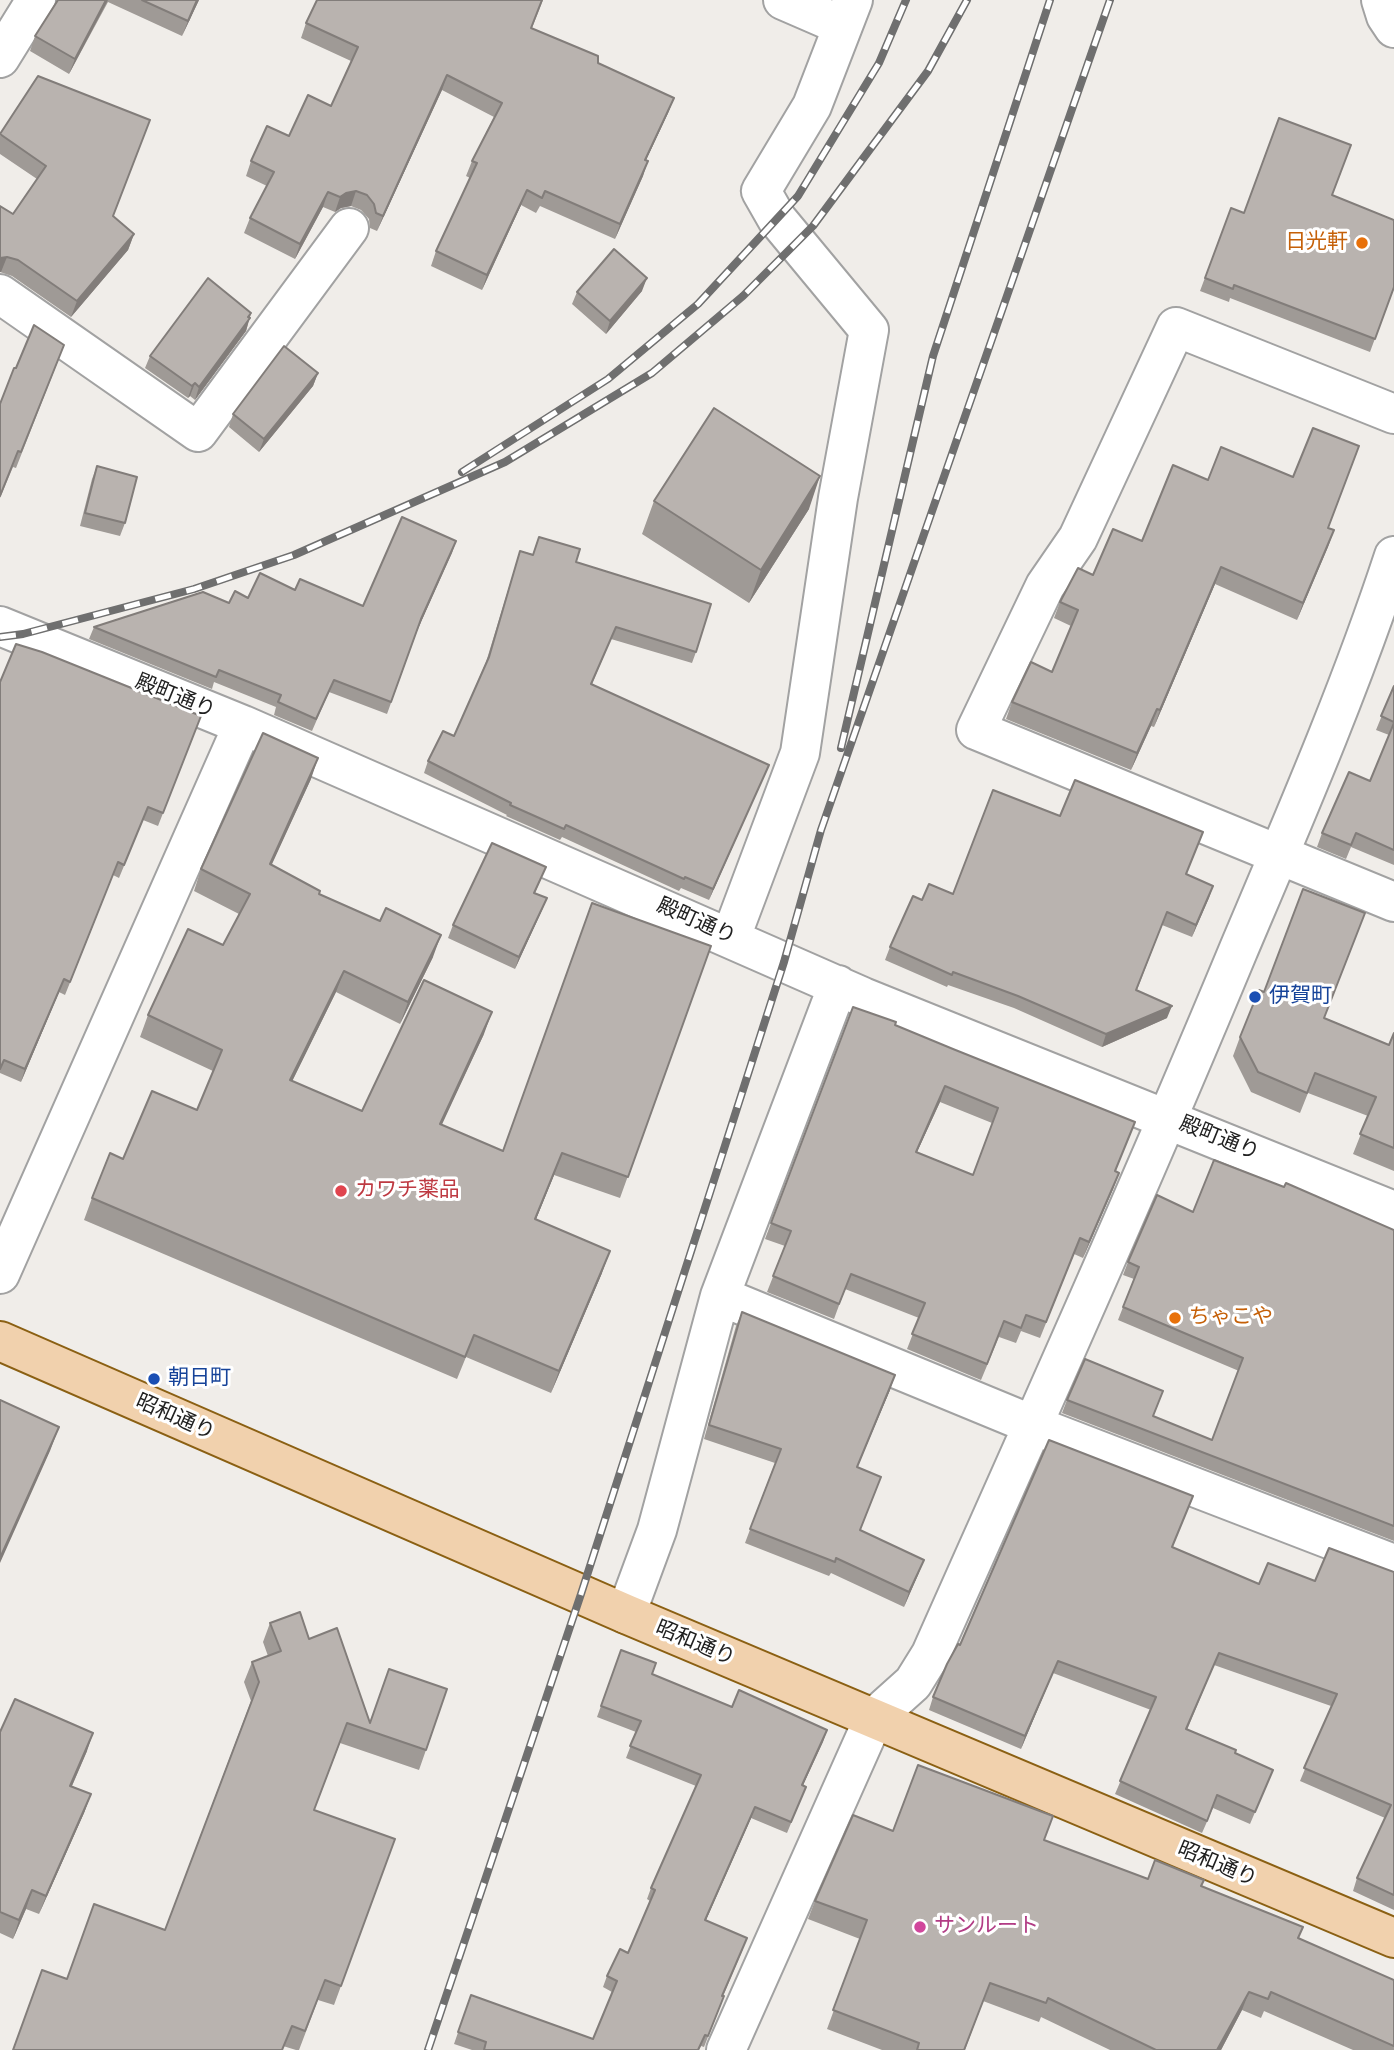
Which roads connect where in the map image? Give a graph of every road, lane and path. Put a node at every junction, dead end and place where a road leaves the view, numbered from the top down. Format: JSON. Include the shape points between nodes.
{"nodes":[{"id":1,"x":36,"y":0,"type":"edge"},
{"id":2,"x":783,"y":0,"type":"edge"},
{"id":3,"x":1381,"y":0,"type":"edge"},
{"id":4,"x":848,"y":13,"type":"edge"},
{"id":5,"x":1394,"y":28,"type":"edge"},
{"id":6,"x":0,"y":58,"type":"edge"},
{"id":7,"x":349,"y":228,"type":"dead end"},
{"id":8,"x":0,"y":294,"type":"edge"},
{"id":9,"x":1394,"y":414,"type":"edge"},
{"id":10,"x":1394,"y":556,"type":"edge"},
{"id":11,"x":0,"y":626,"type":"edge"},
{"id":12,"x":243,"y":724,"type":"junction"},
{"id":13,"x":1278,"y":856,"type":"junction"},
{"id":14,"x":1394,"y":902,"type":"edge"},
{"id":15,"x":731,"y":937,"type":"junction"},
{"id":16,"x":838,"y":985,"type":"junction"},
{"id":17,"x":1168,"y":1118,"type":"junction"},
{"id":18,"x":1394,"y":1211,"type":"edge"},
{"id":19,"x":0,"y":1273,"type":"edge"},
{"id":20,"x":720,"y":1296,"type":"junction"},
{"id":21,"x":0,"y":1341,"type":"edge"},
{"id":22,"x":1033,"y":1425,"type":"junction"},
{"id":23,"x":1394,"y":1564,"type":"edge"},
{"id":24,"x":626,"y":1614,"type":"junction"},
{"id":25,"x":874,"y":1718,"type":"junction"},
{"id":26,"x":1394,"y":1938,"type":"edge"},
{"id":27,"x":731,"y":2048,"type":"edge"}],
"edges":[{"from":1,"to":6,"type":"street"},
{"from":2,"to":4,"type":"street"},
{"from":3,"to":5,"type":"street"},
{"from":4,"to":15,"type":"street","via":[[812,106],[761,191],[777,219],[869,330],[838,498],[800,753]]},
{"from":7,"to":8,"type":"street","via":[[198,432]]},
{"from":9,"to":13,"type":"street","via":[[1176,327],[1079,538],[1045,586],[976,730]]},
{"from":10,"to":13,"type":"street"},
{"from":11,"to":12,"type":"street","name":"殿町通り"},
{"from":12,"to":15,"type":"street","name":"殿町通り"},
{"from":12,"to":19,"type":"street"},
{"from":13,"to":14,"type":"street"},
{"from":13,"to":17,"type":"street"},
{"from":15,"to":16,"type":"street","name":"殿町通り"},
{"from":16,"to":17,"type":"street","name":"殿町通り"},
{"from":16,"to":20,"type":"street"},
{"from":17,"to":18,"type":"street","name":"殿町通り"},
{"from":17,"to":22,"type":"street"},
{"from":20,"to":22,"type":"street"},
{"from":20,"to":24,"type":"street","via":[[657,1530]]},
{"from":21,"to":24,"type":"main road","name":"昭和通り"},
{"from":22,"to":23,"type":"street"},
{"from":22,"to":25,"type":"street","via":[[931,1654],[913,1683]]},
{"from":24,"to":25,"type":"main road","name":"昭和通り"},
{"from":25,"to":26,"type":"main road","name":"昭和通り"},
{"from":25,"to":27,"type":"street"}]}
